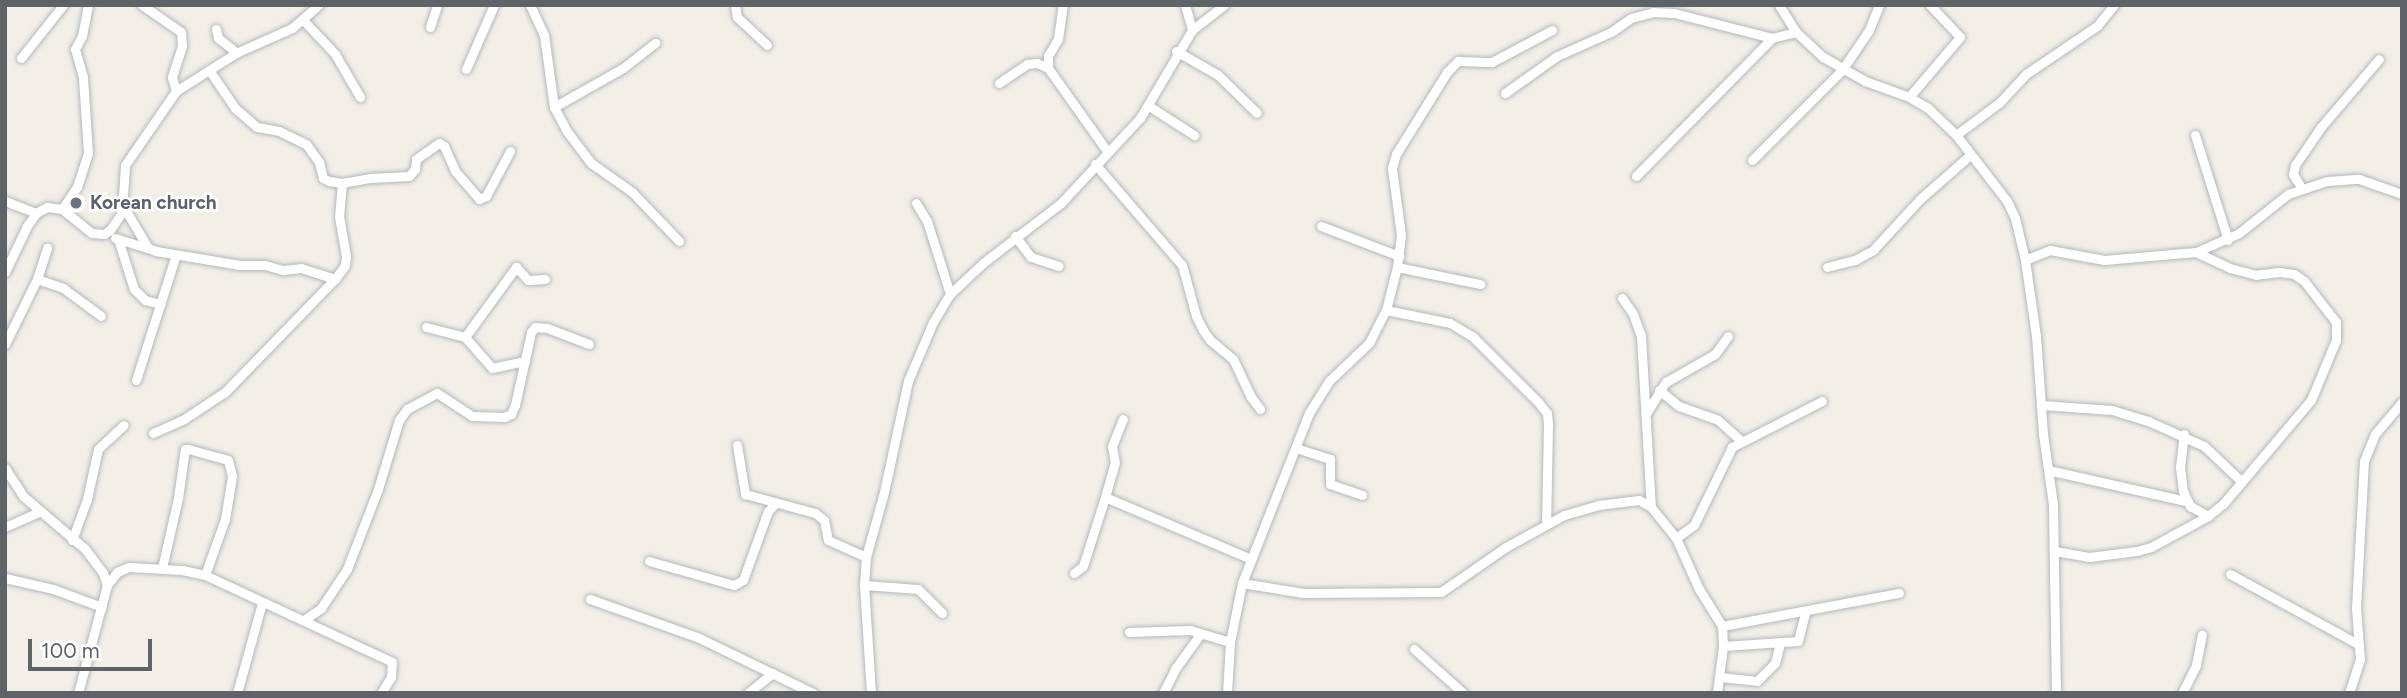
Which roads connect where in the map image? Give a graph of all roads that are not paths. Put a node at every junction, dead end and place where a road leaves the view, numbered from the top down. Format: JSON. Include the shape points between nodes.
{"nodes":[{"id":1,"x":63,"y":5,"type":"edge"},
{"id":2,"x":88,"y":5,"type":"edge"},
{"id":3,"x":142,"y":5,"type":"edge"},
{"id":4,"x":318,"y":5,"type":"edge"},
{"id":5,"x":437,"y":5,"type":"edge"},
{"id":6,"x":494,"y":5,"type":"edge"},
{"id":7,"x":530,"y":5,"type":"edge"},
{"id":8,"x":1063,"y":5,"type":"edge"},
{"id":9,"x":1185,"y":5,"type":"edge"},
{"id":10,"x":1224,"y":5,"type":"edge"},
{"id":11,"x":1779,"y":5,"type":"edge"},
{"id":12,"x":1879,"y":5,"type":"edge"},
{"id":13,"x":1930,"y":5,"type":"edge"},
{"id":14,"x":733,"y":6,"type":"edge"},
{"id":15,"x":2112,"y":6,"type":"edge"},
{"id":16,"x":303,"y":20,"type":"junction"},
{"id":17,"x":430,"y":27,"type":"dead end"},
{"id":18,"x":216,"y":29,"type":"dead end"},
{"id":19,"x":1192,"y":30,"type":"junction"},
{"id":20,"x":1552,"y":30,"type":"dead end"},
{"id":21,"x":1796,"y":32,"type":"junction"},
{"id":22,"x":1772,"y":38,"type":"junction"},
{"id":23,"x":655,"y":43,"type":"dead end"},
{"id":24,"x":767,"y":45,"type":"dead end"},
{"id":25,"x":1176,"y":51,"type":"junction"},
{"id":26,"x":237,"y":52,"type":"junction"},
{"id":27,"x":21,"y":58,"type":"dead end"},
{"id":28,"x":2379,"y":59,"type":"dead end"},
{"id":29,"x":1048,"y":68,"type":"junction"},
{"id":30,"x":466,"y":69,"type":"dead end"},
{"id":31,"x":209,"y":70,"type":"junction"},
{"id":32,"x":1842,"y":70,"type":"junction"},
{"id":33,"x":999,"y":83,"type":"dead end"},
{"id":34,"x":176,"y":91,"type":"junction"},
{"id":35,"x":1505,"y":93,"type":"dead end"},
{"id":36,"x":360,"y":97,"type":"dead end"},
{"id":37,"x":1909,"y":97,"type":"junction"},
{"id":38,"x":1149,"y":106,"type":"junction"},
{"id":39,"x":554,"y":107,"type":"junction"},
{"id":40,"x":1257,"y":113,"type":"dead end"},
{"id":41,"x":1194,"y":135,"type":"dead end"},
{"id":42,"x":1955,"y":135,"type":"junction"},
{"id":43,"x":2195,"y":135,"type":"dead end"},
{"id":44,"x":510,"y":151,"type":"dead end"},
{"id":45,"x":1107,"y":151,"type":"junction"},
{"id":46,"x":1969,"y":156,"type":"junction"},
{"id":47,"x":1752,"y":160,"type":"dead end"},
{"id":48,"x":1095,"y":164,"type":"junction"},
{"id":49,"x":1636,"y":176,"type":"dead end"},
{"id":50,"x":342,"y":184,"type":"junction"},
{"id":51,"x":2302,"y":189,"type":"junction"},
{"id":52,"x":2402,"y":194,"type":"edge"},
{"id":53,"x":5,"y":201,"type":"edge"},
{"id":54,"x":916,"y":203,"type":"dead end"},
{"id":55,"x":122,"y":204,"type":"junction"},
{"id":56,"x":62,"y":209,"type":"junction"},
{"id":57,"x":36,"y":213,"type":"junction"},
{"id":58,"x":1321,"y":226,"type":"dead end"},
{"id":59,"x":104,"y":234,"type":"junction"},
{"id":60,"x":1015,"y":236,"type":"junction"},
{"id":61,"x":118,"y":239,"type":"junction"},
{"id":62,"x":2228,"y":240,"type":"junction"},
{"id":63,"x":679,"y":241,"type":"dead end"},
{"id":64,"x":47,"y":247,"type":"dead end"},
{"id":65,"x":148,"y":248,"type":"junction"},
{"id":66,"x":2196,"y":252,"type":"junction"},
{"id":67,"x":176,"y":254,"type":"junction"},
{"id":68,"x":1399,"y":256,"type":"junction"},
{"id":69,"x":2025,"y":260,"type":"junction"},
{"id":70,"x":1059,"y":267,"type":"dead end"},
{"id":71,"x":1397,"y":267,"type":"junction"},
{"id":72,"x":1827,"y":267,"type":"dead end"},
{"id":73,"x":5,"y":272,"type":"edge"},
{"id":74,"x":37,"y":279,"type":"junction"},
{"id":75,"x":335,"y":279,"type":"junction"},
{"id":76,"x":545,"y":279,"type":"dead end"},
{"id":77,"x":1480,"y":284,"type":"dead end"},
{"id":78,"x":950,"y":294,"type":"junction"},
{"id":79,"x":1622,"y":298,"type":"dead end"},
{"id":80,"x":160,"y":304,"type":"junction"},
{"id":81,"x":1385,"y":310,"type":"junction"},
{"id":82,"x":101,"y":316,"type":"dead end"},
{"id":83,"x":426,"y":327,"type":"dead end"},
{"id":84,"x":1728,"y":336,"type":"dead end"},
{"id":85,"x":466,"y":337,"type":"junction"},
{"id":86,"x":5,"y":344,"type":"edge"},
{"id":87,"x":589,"y":344,"type":"dead end"},
{"id":88,"x":525,"y":361,"type":"junction"},
{"id":89,"x":136,"y":380,"type":"dead end"},
{"id":90,"x":1659,"y":390,"type":"junction"},
{"id":91,"x":1822,"y":401,"type":"dead end"},
{"id":92,"x":2402,"y":402,"type":"edge"},
{"id":93,"x":2042,"y":405,"type":"junction"},
{"id":94,"x":1260,"y":409,"type":"dead end"},
{"id":95,"x":1644,"y":416,"type":"junction"},
{"id":96,"x":1123,"y":419,"type":"dead end"},
{"id":97,"x":124,"y":425,"type":"dead end"},
{"id":98,"x":153,"y":433,"type":"dead end"},
{"id":99,"x":2184,"y":435,"type":"junction"},
{"id":100,"x":1741,"y":440,"type":"junction"},
{"id":101,"x":737,"y":445,"type":"dead end"},
{"id":102,"x":1296,"y":449,"type":"junction"},
{"id":103,"x":5,"y":468,"type":"edge"},
{"id":104,"x":2049,"y":470,"type":"junction"},
{"id":105,"x":2242,"y":482,"type":"junction"},
{"id":106,"x":1362,"y":495,"type":"dead end"},
{"id":107,"x":1105,"y":497,"type":"junction"},
{"id":108,"x":2186,"y":501,"type":"junction"},
{"id":109,"x":775,"y":504,"type":"junction"},
{"id":110,"x":1651,"y":507,"type":"junction"},
{"id":111,"x":38,"y":512,"type":"junction"},
{"id":112,"x":2208,"y":516,"type":"junction"},
{"id":113,"x":1546,"y":525,"type":"junction"},
{"id":114,"x":5,"y":527,"type":"edge"},
{"id":115,"x":1676,"y":538,"type":"junction"},
{"id":116,"x":72,"y":540,"type":"junction"},
{"id":117,"x":2055,"y":551,"type":"junction"},
{"id":118,"x":866,"y":557,"type":"junction"},
{"id":119,"x":1251,"y":559,"type":"junction"},
{"id":120,"x":649,"y":561,"type":"dead end"},
{"id":121,"x":162,"y":568,"type":"junction"},
{"id":122,"x":1074,"y":573,"type":"dead end"},
{"id":123,"x":205,"y":575,"type":"junction"},
{"id":124,"x":2230,"y":575,"type":"dead end"},
{"id":125,"x":5,"y":578,"type":"edge"},
{"id":126,"x":1242,"y":583,"type":"junction"},
{"id":127,"x":107,"y":585,"type":"junction"},
{"id":128,"x":864,"y":585,"type":"junction"},
{"id":129,"x":1899,"y":593,"type":"dead end"},
{"id":130,"x":590,"y":599,"type":"dead end"},
{"id":131,"x":262,"y":603,"type":"junction"},
{"id":132,"x":102,"y":607,"type":"junction"},
{"id":133,"x":1805,"y":612,"type":"junction"},
{"id":134,"x":942,"y":613,"type":"dead end"},
{"id":135,"x":304,"y":620,"type":"junction"},
{"id":136,"x":1722,"y":626,"type":"junction"},
{"id":137,"x":1129,"y":632,"type":"dead end"},
{"id":138,"x":1201,"y":633,"type":"junction"},
{"id":139,"x":2202,"y":635,"type":"dead end"},
{"id":140,"x":1230,"y":642,"type":"junction"},
{"id":141,"x":1780,"y":643,"type":"junction"},
{"id":142,"x":2358,"y":644,"type":"junction"},
{"id":143,"x":1723,"y":646,"type":"junction"},
{"id":144,"x":1414,"y":649,"type":"dead end"},
{"id":145,"x":773,"y":673,"type":"junction"},
{"id":146,"x":1720,"y":677,"type":"junction"},
{"id":147,"x":78,"y":693,"type":"edge"},
{"id":148,"x":237,"y":693,"type":"edge"},
{"id":149,"x":381,"y":693,"type":"edge"},
{"id":150,"x":748,"y":693,"type":"edge"},
{"id":151,"x":813,"y":693,"type":"edge"},
{"id":152,"x":871,"y":693,"type":"edge"},
{"id":153,"x":1163,"y":693,"type":"edge"},
{"id":154,"x":1227,"y":693,"type":"edge"},
{"id":155,"x":1463,"y":693,"type":"edge"},
{"id":156,"x":1717,"y":693,"type":"edge"},
{"id":157,"x":2056,"y":693,"type":"edge"},
{"id":158,"x":2182,"y":693,"type":"edge"},
{"id":159,"x":2350,"y":693,"type":"edge"}],
"edges":[{"from":1,"to":27,"type":"street"},
{"from":2,"to":56,"type":"street","via":[[75,49],[83,77],[88,153],[77,187]]},
{"from":3,"to":34,"type":"street","via":[[181,32],[182,46],[172,77]]},
{"from":4,"to":16,"type":"street"},
{"from":5,"to":17,"type":"street"},
{"from":6,"to":30,"type":"street"},
{"from":7,"to":39,"type":"street","via":[[544,35]]},
{"from":8,"to":29,"type":"street"},
{"from":9,"to":19,"type":"street"},
{"from":10,"to":19,"type":"street"},
{"from":11,"to":21,"type":"street"},
{"from":12,"to":32,"type":"street","via":[[1869,30]]},
{"from":13,"to":37,"type":"street","via":[[1960,37]]},
{"from":14,"to":24,"type":"street","via":[[737,17]]},
{"from":15,"to":42,"type":"street","via":[[2090,32],[2026,74],[1999,103]]},
{"from":16,"to":26,"type":"street"},
{"from":16,"to":36,"type":"street","via":[[335,54]]},
{"from":18,"to":26,"type":"street","via":[[218,38]]},
{"from":19,"to":25,"type":"street"},
{"from":20,"to":68,"type":"street","via":[[1492,62],[1462,60],[1447,72],[1399,147],[1392,168],[1401,218]]},
{"from":21,"to":22,"type":"street"},
{"from":21,"to":32,"type":"street"},
{"from":22,"to":35,"type":"street","via":[[1674,13],[1653,12],[1557,56]]},
{"from":22,"to":49,"type":"street"},
{"from":23,"to":39,"type":"street","via":[[623,68]]},
{"from":25,"to":38,"type":"street"},
{"from":25,"to":40,"type":"street","via":[[1218,75]]},
{"from":26,"to":31,"type":"street"},
{"from":28,"to":51,"type":"street","via":[[2295,165],[2293,174]]},
{"from":29,"to":33,"type":"street","via":[[1027,64]]},
{"from":29,"to":45,"type":"street"},
{"from":31,"to":34,"type":"street"},
{"from":31,"to":50,"type":"street","via":[[247,119],[306,144],[319,162],[323,178]]},
{"from":32,"to":37,"type":"street"},
{"from":32,"to":47,"type":"street"},
{"from":34,"to":55,"type":"street","via":[[125,165]]},
{"from":37,"to":42,"type":"street","via":[[1928,108]]},
{"from":38,"to":41,"type":"street"},
{"from":38,"to":45,"type":"street"},
{"from":39,"to":63,"type":"street","via":[[591,163],[632,192]]},
{"from":42,"to":46,"type":"street"},
{"from":43,"to":62,"type":"street"},
{"from":44,"to":50,"type":"street","via":[[486,195],[479,199],[455,172],[439,143],[416,159],[409,176]]},
{"from":45,"to":48,"type":"street"},
{"from":46,"to":69,"type":"street","via":[[2010,206]]},
{"from":46,"to":72,"type":"street","via":[[1873,250]]},
{"from":48,"to":60,"type":"street","via":[[1061,203]]},
{"from":48,"to":94,"type":"street","via":[[1182,265],[1200,323],[1210,340],[1233,359]]},
{"from":50,"to":75,"type":"street","via":[[339,217],[346,256]]},
{"from":51,"to":52,"type":"street","via":[[2359,178]]},
{"from":51,"to":62,"type":"street","via":[[2288,194]]},
{"from":53,"to":57,"type":"street"},
{"from":54,"to":78,"type":"street","via":[[927,221]]},
{"from":55,"to":59,"type":"street","via":[[116,223]]},
{"from":55,"to":65,"type":"street"},
{"from":56,"to":57,"type":"street","via":[[47,207]]},
{"from":56,"to":59,"type":"street","via":[[92,233]]},
{"from":57,"to":73,"type":"street"},
{"from":58,"to":68,"type":"street"},
{"from":59,"to":61,"type":"street"},
{"from":60,"to":70,"type":"street","via":[[1031,257]]},
{"from":60,"to":78,"type":"street"},
{"from":61,"to":65,"type":"street"},
{"from":61,"to":80,"type":"street","via":[[134,289],[145,300]]},
{"from":62,"to":66,"type":"street"},
{"from":64,"to":74,"type":"street"},
{"from":65,"to":67,"type":"street"},
{"from":66,"to":69,"type":"street","via":[[2104,260],[2050,250]]},
{"from":66,"to":105,"type":"street","via":[[2256,275],[2294,274],[2336,322],[2338,331],[2311,400]]},
{"from":67,"to":75,"type":"street","via":[[283,270],[301,268]]},
{"from":67,"to":80,"type":"street"},
{"from":68,"to":71,"type":"street"},
{"from":69,"to":93,"type":"street"},
{"from":71,"to":77,"type":"street"},
{"from":71,"to":81,"type":"street"},
{"from":74,"to":82,"type":"street","via":[[63,288]]},
{"from":74,"to":86,"type":"street"},
{"from":75,"to":98,"type":"street","via":[[225,392]]},
{"from":76,"to":85,"type":"street","via":[[528,280],[516,267]]},
{"from":78,"to":118,"type":"street","via":[[908,381]]},
{"from":79,"to":95,"type":"street","via":[[1642,336]]},
{"from":80,"to":89,"type":"street"},
{"from":81,"to":102,"type":"street","via":[[1369,343],[1318,395]]},
{"from":81,"to":113,"type":"street","via":[[1450,323],[1473,337],[1538,402],[1548,424]]},
{"from":83,"to":85,"type":"street"},
{"from":84,"to":90,"type":"street","via":[[1715,354]]},
{"from":85,"to":88,"type":"street","via":[[492,368]]},
{"from":87,"to":88,"type":"street","via":[[538,325],[531,332]]},
{"from":88,"to":135,"type":"street","via":[[516,405],[504,417],[472,416],[437,393],[407,409],[399,420],[346,569],[321,608]]},
{"from":90,"to":95,"type":"street"},
{"from":90,"to":100,"type":"street","via":[[1679,406],[1718,420]]},
{"from":91,"to":100,"type":"street"},
{"from":92,"to":142,"type":"street","via":[[2375,434],[2364,461]]},
{"from":93,"to":99,"type":"street","via":[[2112,410]]},
{"from":93,"to":104,"type":"street"},
{"from":95,"to":110,"type":"street"},
{"from":96,"to":107,"type":"street","via":[[1112,446],[1115,463]]},
{"from":97,"to":116,"type":"street","via":[[98,449],[85,509]]},
{"from":99,"to":105,"type":"street","via":[[2204,446]]},
{"from":99,"to":108,"type":"street","via":[[2180,477]]},
{"from":100,"to":115,"type":"street","via":[[1725,458],[1694,525]]},
{"from":101,"to":109,"type":"street","via":[[745,494]]},
{"from":102,"to":106,"type":"street","via":[[1330,459],[1331,484]]},
{"from":102,"to":119,"type":"street"},
{"from":103,"to":111,"type":"street"},
{"from":104,"to":108,"type":"street"},
{"from":104,"to":117,"type":"street"},
{"from":105,"to":112,"type":"street"},
{"from":107,"to":119,"type":"street"},
{"from":107,"to":122,"type":"street","via":[[1086,558]]},
{"from":108,"to":112,"type":"street"},
{"from":109,"to":118,"type":"street","via":[[821,516],[828,540]]},
{"from":109,"to":120,"type":"street","via":[[768,511],[743,580],[734,585]]},
{"from":110,"to":113,"type":"street","via":[[1639,500],[1617,502],[1564,515]]},
{"from":110,"to":115,"type":"street"},
{"from":111,"to":114,"type":"street"},
{"from":111,"to":116,"type":"street"},
{"from":112,"to":117,"type":"street","via":[[2137,551],[2089,557]]},
{"from":113,"to":126,"type":"street","via":[[1441,592],[1303,593]]},
{"from":115,"to":136,"type":"street"},
{"from":116,"to":127,"type":"street","via":[[98,563]]},
{"from":117,"to":157,"type":"street"},
{"from":118,"to":128,"type":"street"},
{"from":119,"to":126,"type":"street"},
{"from":121,"to":123,"type":"street"},
{"from":121,"to":123,"type":"street","via":[[188,449],[228,460],[232,476],[225,519]]},
{"from":121,"to":127,"type":"street","via":[[129,567],[117,572]]},
{"from":123,"to":131,"type":"street"},
{"from":124,"to":142,"type":"street"},
{"from":125,"to":132,"type":"street"},
{"from":126,"to":140,"type":"street"},
{"from":127,"to":132,"type":"street"},
{"from":128,"to":134,"type":"street","via":[[918,589]]},
{"from":128,"to":152,"type":"street"},
{"from":129,"to":133,"type":"street"},
{"from":130,"to":145,"type":"street","via":[[697,637]]},
{"from":131,"to":135,"type":"street"},
{"from":131,"to":148,"type":"street"},
{"from":132,"to":147,"type":"street"},
{"from":133,"to":136,"type":"street"},
{"from":133,"to":141,"type":"street","via":[[1800,640]]},
{"from":135,"to":149,"type":"street","via":[[392,662],[391,677]]},
{"from":136,"to":143,"type":"street"},
{"from":137,"to":138,"type":"street","via":[[1173,629]]},
{"from":138,"to":140,"type":"street"},
{"from":138,"to":153,"type":"street"},
{"from":139,"to":158,"type":"street","via":[[2196,665]]},
{"from":140,"to":154,"type":"street"},
{"from":141,"to":143,"type":"street"},
{"from":141,"to":146,"type":"street","via":[[1775,663],[1757,681]]},
{"from":142,"to":159,"type":"street","via":[[2360,659]]},
{"from":143,"to":146,"type":"street"},
{"from":144,"to":155,"type":"street"},
{"from":145,"to":150,"type":"street"},
{"from":145,"to":151,"type":"street"},
{"from":146,"to":156,"type":"street"}]}
